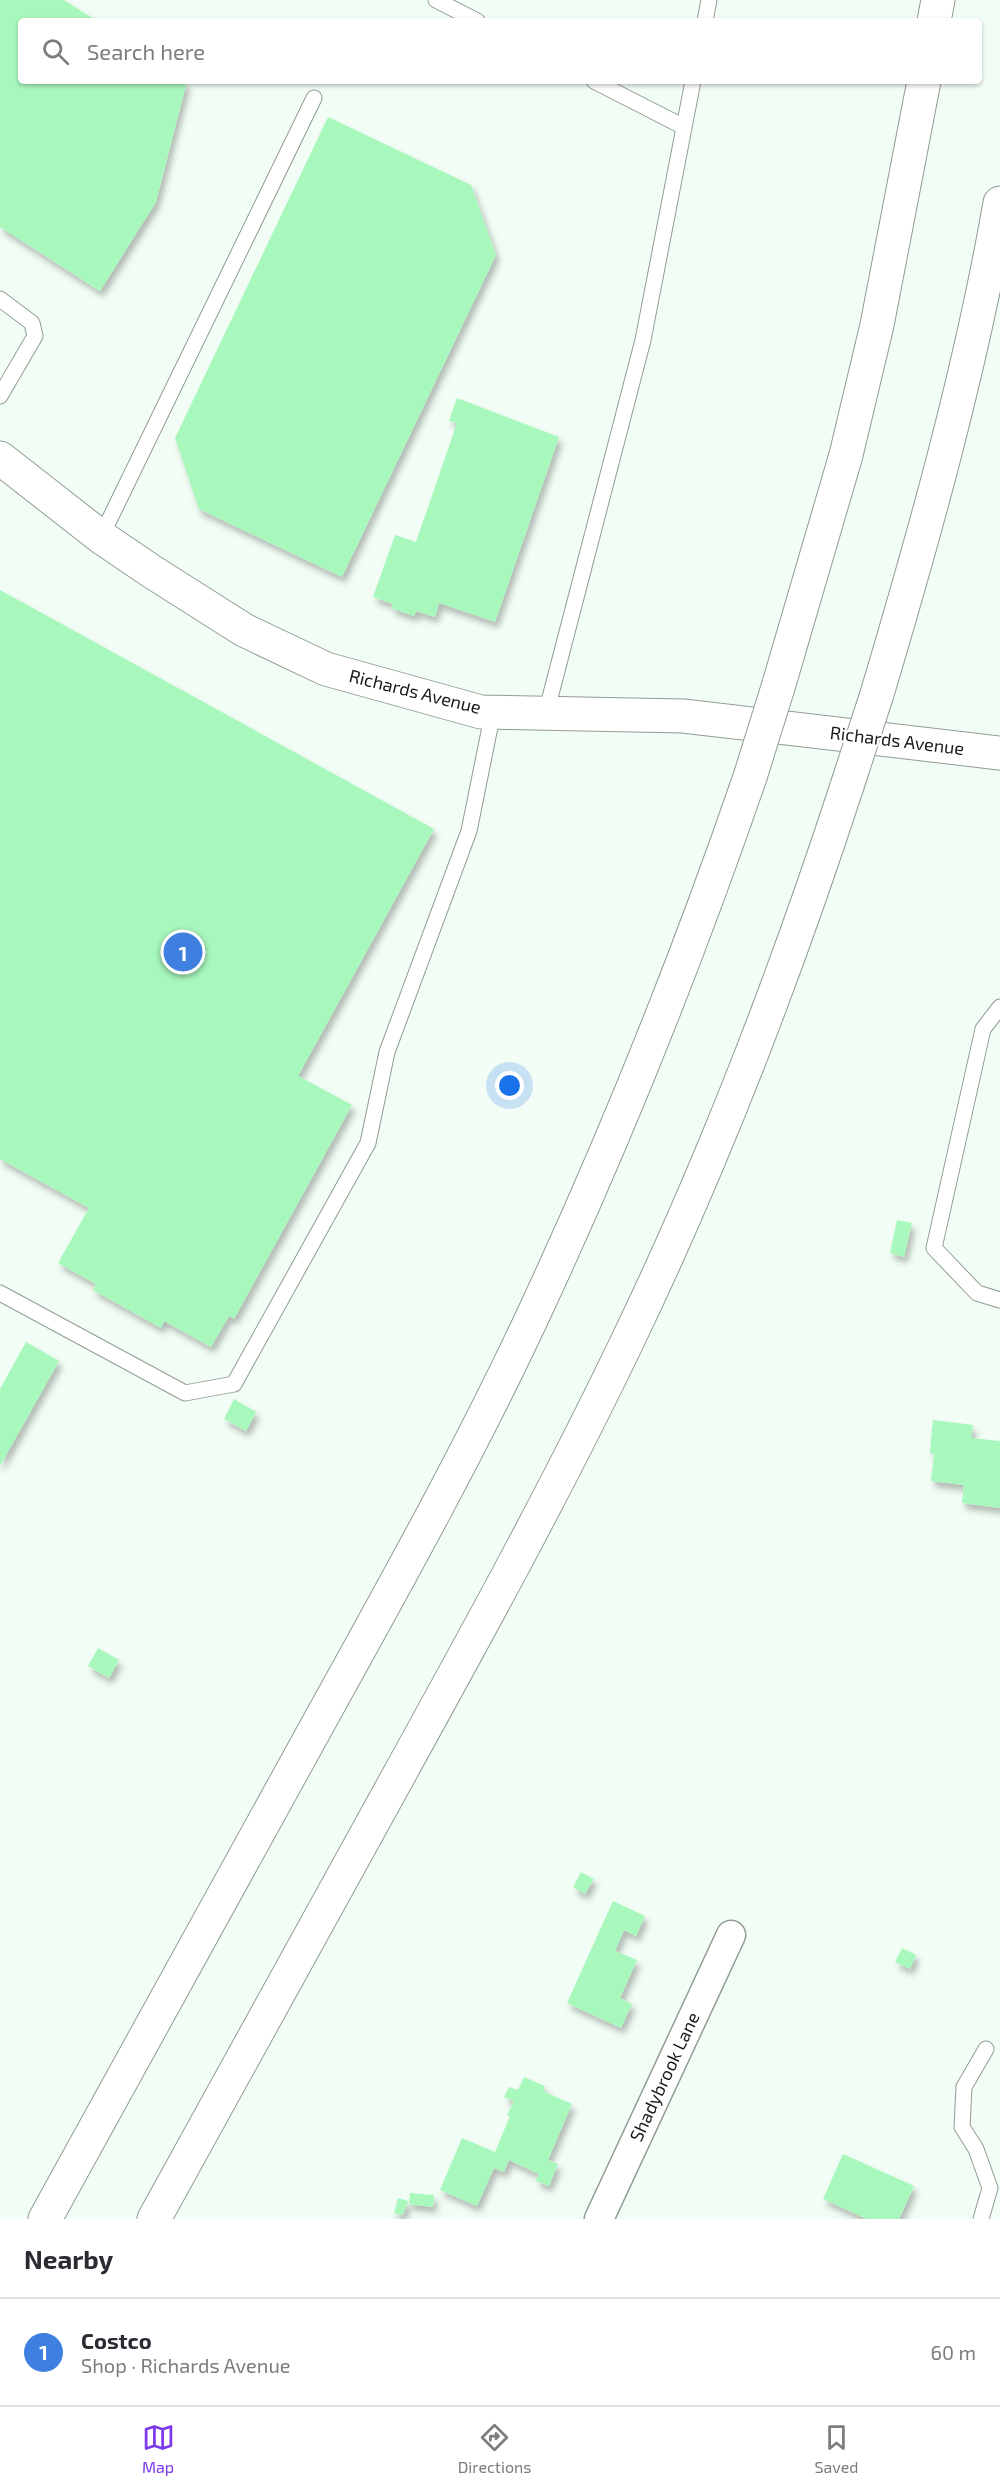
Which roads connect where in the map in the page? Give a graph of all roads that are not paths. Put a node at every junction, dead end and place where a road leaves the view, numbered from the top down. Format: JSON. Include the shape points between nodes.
{"nodes":[{"id":1,"x":436,"y":0,"type":"edge"},
{"id":2,"x":709,"y":0,"type":"edge"},
{"id":3,"x":938,"y":0,"type":"edge"},
{"id":4,"x":471,"y":18,"type":"edge"},
{"id":5,"x":706,"y":18,"type":"edge"},
{"id":6,"x":935,"y":18,"type":"edge"},
{"id":7,"x":600,"y":84,"type":"edge"},
{"id":8,"x":692,"y":84,"type":"edge"},
{"id":9,"x":923,"y":84,"type":"edge"},
{"id":10,"x":314,"y":98,"type":"dead end"},
{"id":11,"x":684,"y":127,"type":"junction"},
{"id":12,"x":1000,"y":203,"type":"edge"},
{"id":13,"x":0,"y":300,"type":"edge"},
{"id":14,"x":0,"y":396,"type":"edge"},
{"id":15,"x":0,"y":458,"type":"edge"},
{"id":16,"x":101,"y":537,"type":"junction"},
{"id":17,"x":494,"y":712,"type":"junction"},
{"id":18,"x":546,"y":713,"type":"junction"},
{"id":19,"x":1000,"y":753,"type":"edge"},
{"id":20,"x":1000,"y":1007,"type":"edge"},
{"id":21,"x":0,"y":1293,"type":"edge"},
{"id":22,"x":1000,"y":1300,"type":"edge"},
{"id":23,"x":731,"y":1935,"type":"dead end"},
{"id":24,"x":987,"y":2049,"type":"dead end"},
{"id":25,"x":45,"y":2219,"type":"edge"},
{"id":26,"x":154,"y":2219,"type":"edge"},
{"id":27,"x":599,"y":2219,"type":"edge"},
{"id":28,"x":981,"y":2219,"type":"edge"}],
"edges":[{"from":1,"to":4,"type":"lane"},
{"from":2,"to":5,"type":"lane"},
{"from":3,"to":6,"type":"main road"},
{"from":7,"to":11,"type":"lane"},
{"from":8,"to":11,"type":"lane"},
{"from":9,"to":25,"type":"main road","bridge":true,"via":[[877,325],[846,454],[750,777],[686,960],[637,1083],[529,1325],[470,1444]]},
{"from":10,"to":16,"type":"lane"},
{"from":11,"to":18,"type":"lane","via":[[643,339]]},
{"from":12,"to":26,"type":"main road","bridge":true,"via":[[971,341],[906,598],[812,891],[733,1099],[628,1341],[570,1458]]},
{"from":13,"to":14,"type":"lane","via":[[32,323],[35,336]]},
{"from":15,"to":16,"type":"main road","name":"Richards Avenue"},
{"from":16,"to":17,"type":"main road","name":"Richards Avenue","via":[[244,630],[326,669],[481,712]]},
{"from":17,"to":18,"type":"main road","name":"Richards Avenue"},
{"from":17,"to":21,"type":"lane","via":[[469,831],[387,1052],[368,1143],[234,1384],[185,1393]]},
{"from":18,"to":19,"type":"main road","name":"Richards Avenue","via":[[683,716]]},
{"from":20,"to":22,"type":"lane","via":[[983,1029],[934,1248],[977,1293]]},
{"from":23,"to":27,"type":"street","name":"Shadybrook Lane"},
{"from":24,"to":28,"type":"lane","via":[[964,2087],[962,2127],[976,2149],[990,2188]]}]}
